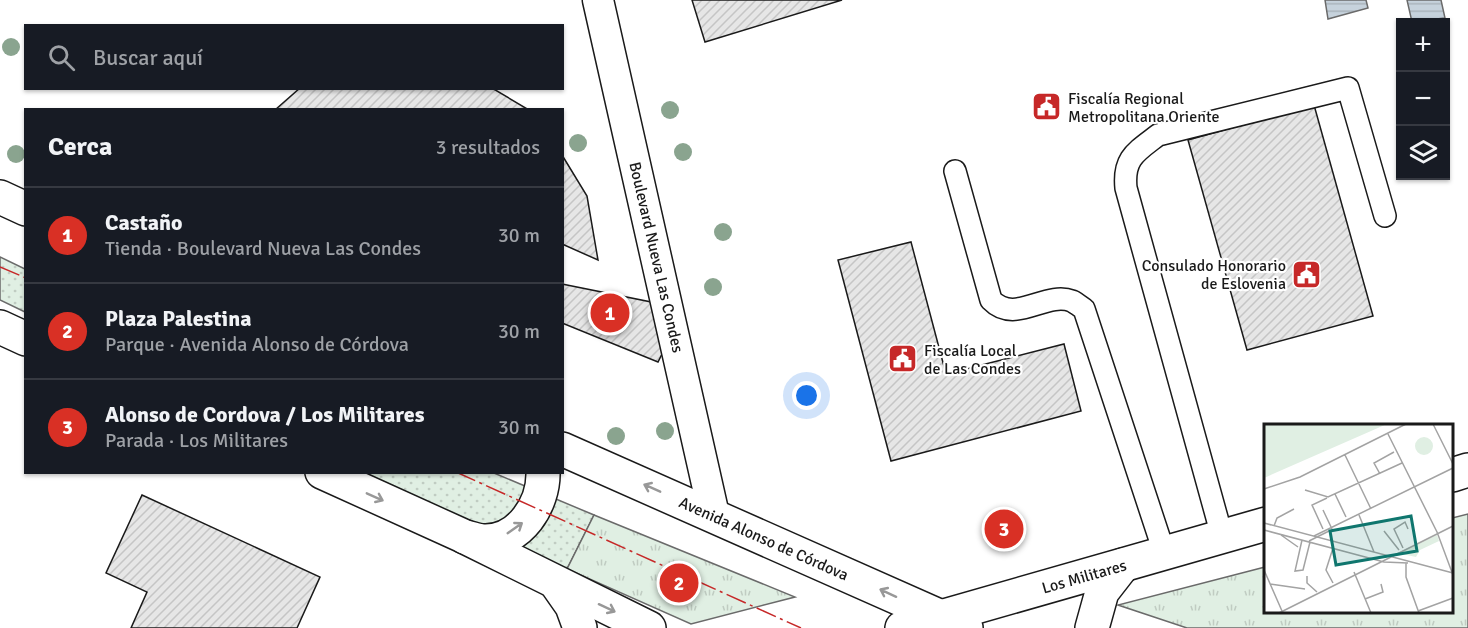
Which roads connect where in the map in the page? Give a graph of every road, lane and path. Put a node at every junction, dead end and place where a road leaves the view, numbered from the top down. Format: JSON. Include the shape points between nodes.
{"nodes":[{"id":1,"x":598,"y":0,"type":"edge"},
{"id":2,"x":955,"y":171,"type":"dead end"},
{"id":3,"x":0,"y":197,"type":"edge"},
{"id":4,"x":24,"y":207,"type":"edge"},
{"id":5,"x":1385,"y":216,"type":"dead end"},
{"id":6,"x":0,"y":327,"type":"edge"},
{"id":7,"x":24,"y":338,"type":"edge"},
{"id":8,"x":564,"y":450,"type":"edge"},
{"id":9,"x":1468,"y":470,"type":"edge"},
{"id":10,"x":326,"y":474,"type":"edge"},
{"id":11,"x":543,"y":474,"type":"edge"},
{"id":12,"x":1453,"y":475,"type":"edge"},
{"id":13,"x":714,"y":515,"type":"junction"},
{"id":14,"x":1264,"y":525,"type":"edge"},
{"id":15,"x":461,"y":536,"type":"junction"},
{"id":16,"x":1222,"y":536,"type":"junction"},
{"id":17,"x":1164,"y":552,"type":"junction"},
{"id":18,"x":1123,"y":565,"type":"junction"},
{"id":19,"x":558,"y":586,"type":"junction"},
{"id":20,"x":953,"y":623,"type":"edge"},
{"id":21,"x":580,"y":628,"type":"edge"},
{"id":22,"x":649,"y":628,"type":"edge"},
{"id":23,"x":902,"y":628,"type":"edge"},
{"id":24,"x":1092,"y":628,"type":"edge"}],
"edges":[{"from":1,"to":13,"type":"street","name":"Boulevard Nueva Las Condes"},
{"from":2,"to":17,"type":"lane","via":[[991,300],[998,307],[1014,310],[1055,301],[1072,301],[1084,309]]},
{"from":3,"to":4,"type":"main road"},
{"from":5,"to":16,"type":"lane","via":[[1348,88],[1158,135],[1136,151],[1125,169],[1126,188]]},
{"from":6,"to":7,"type":"main road"},
{"from":13,"to":8,"type":"main road","name":"Avenida Alonso de Córdova","one_way":true},
{"from":9,"to":12,"type":"main road"},
{"from":10,"to":15,"type":"main road","one_way":true},
{"from":15,"to":11,"type":"main road","one_way":true,"via":[[484,541],[517,529],[539,501]]},
{"from":20,"to":13,"type":"main road","name":"Avenida Alonso de Córdova","one_way":true},
{"from":14,"to":16,"type":"main road","name":"Los Militares"},
{"from":15,"to":19,"type":"main road"},
{"from":16,"to":17,"type":"main road","name":"Los Militares"},
{"from":17,"to":18,"type":"main road","name":"Los Militares"},
{"from":18,"to":20,"type":"main road","name":"Los Militares"},
{"from":18,"to":24,"type":"main road","via":[[1102,592]]},
{"from":19,"to":21,"type":"main road","via":[[572,606]]},
{"from":19,"to":22,"type":"main road","one_way":true},
{"from":20,"to":23,"type":"main road","name":"Los Militares"}]}
